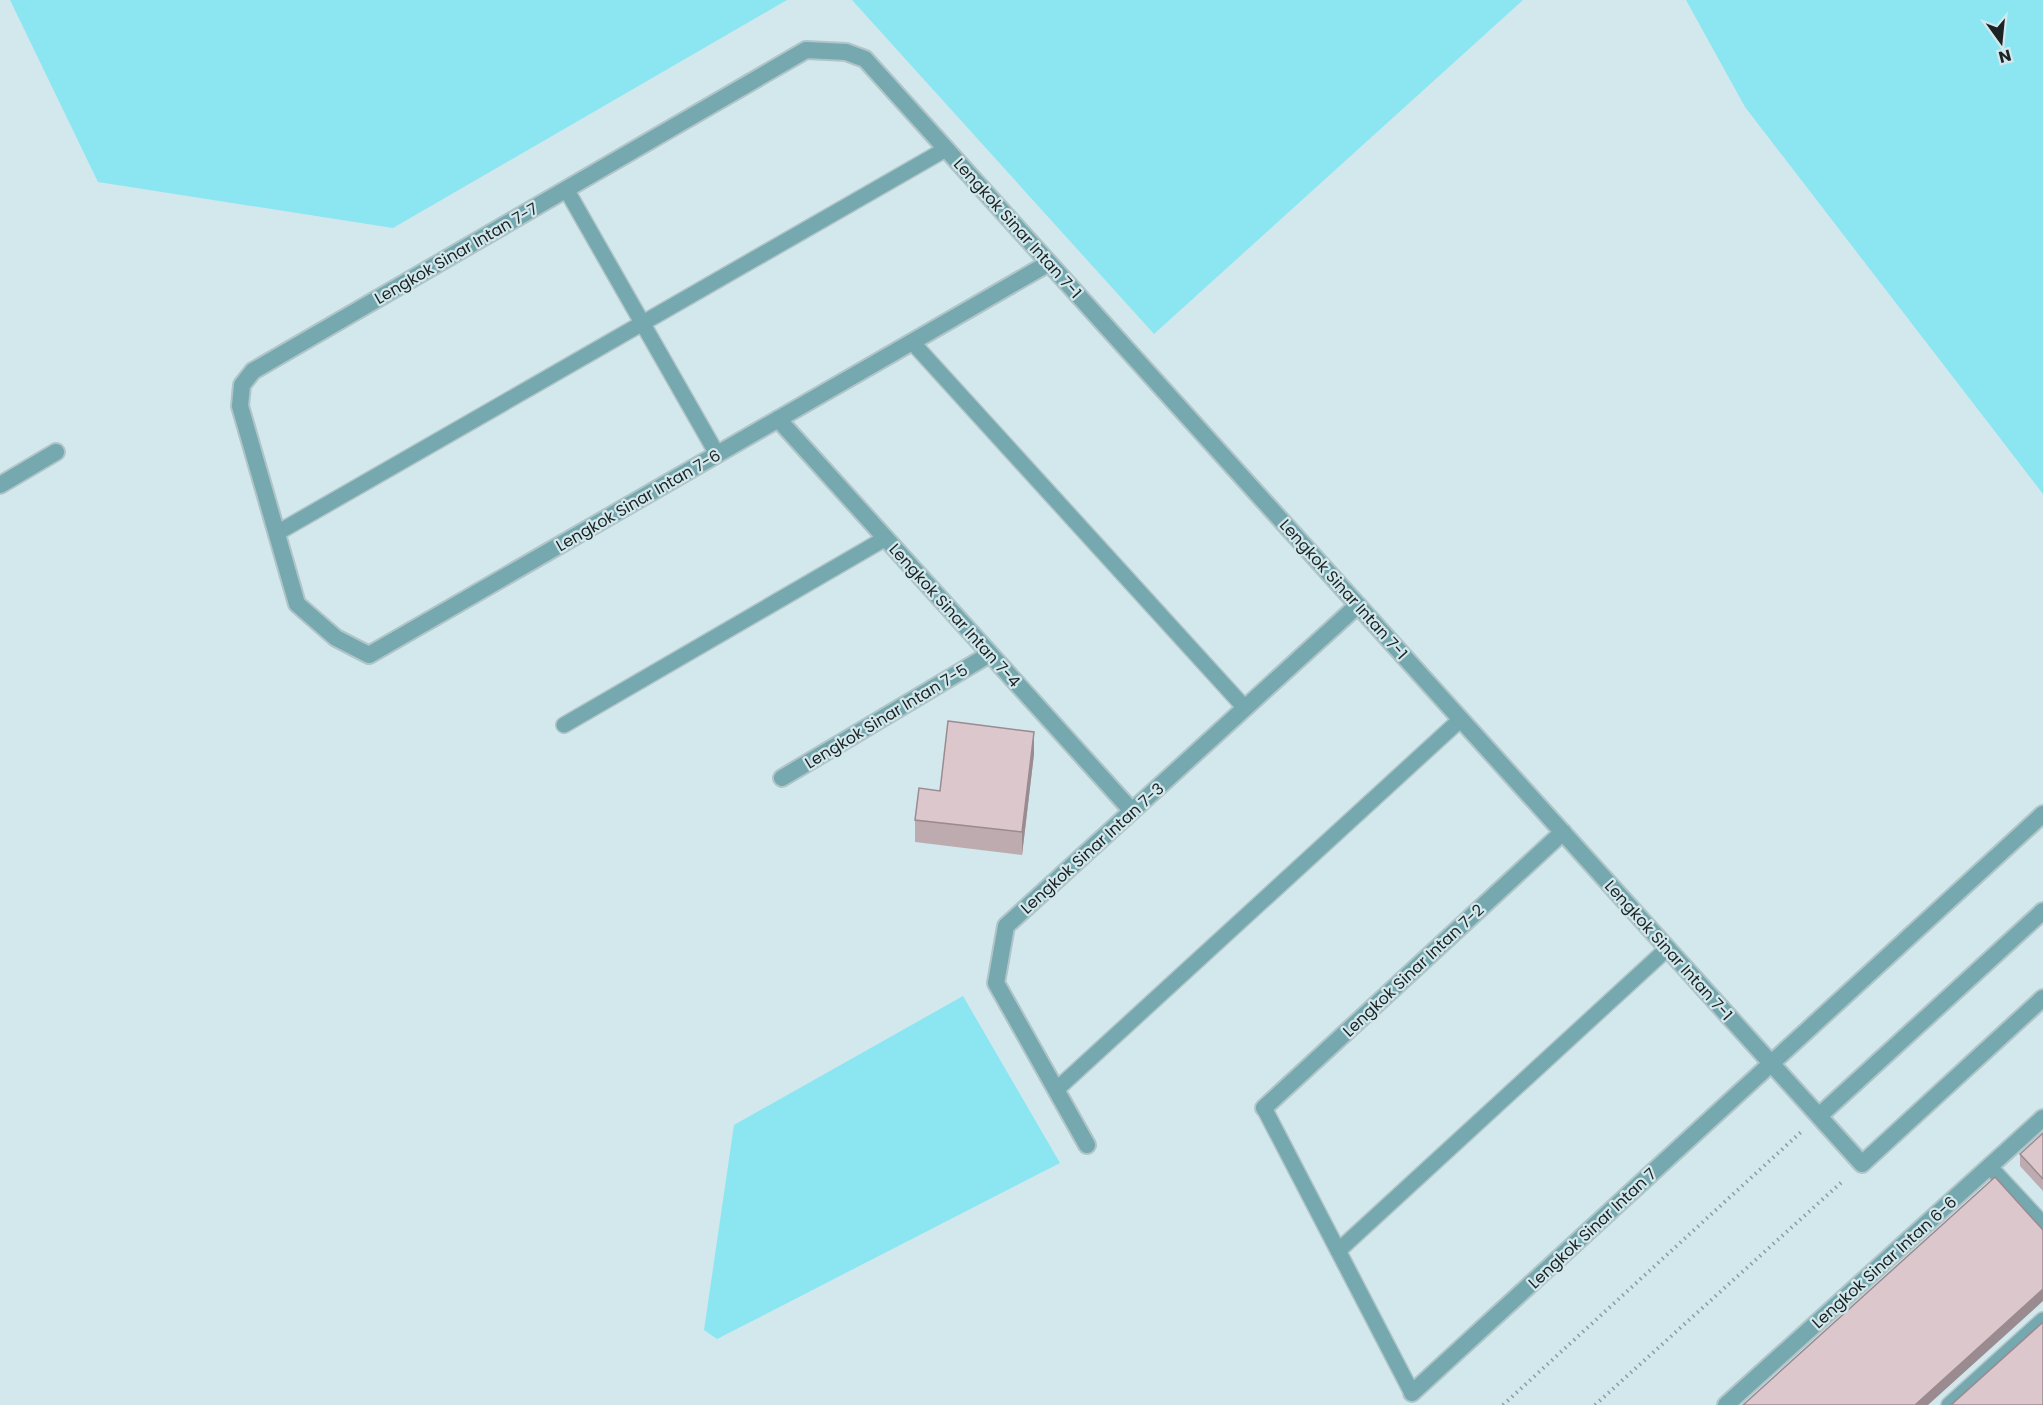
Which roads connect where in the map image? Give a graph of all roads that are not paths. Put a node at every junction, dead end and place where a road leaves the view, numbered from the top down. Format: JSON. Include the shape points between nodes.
{"nodes":[{"id":1,"x":806,"y":50,"type":"joint"},
{"id":2,"x":946,"y":149,"type":"junction"},
{"id":3,"x":566,"y":189,"type":"junction"},
{"id":4,"x":1049,"y":263,"type":"junction"},
{"id":5,"x":642,"y":323,"type":"junction"},
{"id":6,"x":912,"y":342,"type":"junction"},
{"id":7,"x":778,"y":419,"type":"junction"},
{"id":8,"x":56,"y":452,"type":"dead end"},
{"id":9,"x":717,"y":454,"type":"junction"},
{"id":10,"x":0,"y":485,"type":"edge"},
{"id":11,"x":277,"y":532,"type":"junction"},
{"id":12,"x":886,"y":538,"type":"junction"},
{"id":13,"x":1358,"y":605,"type":"junction"},
{"id":14,"x":990,"y":654,"type":"junction"},
{"id":15,"x":1245,"y":708,"type":"junction"},
{"id":16,"x":1461,"y":719,"type":"junction"},
{"id":17,"x":564,"y":725,"type":"dead end"},
{"id":18,"x":782,"y":778,"type":"dead end"},
{"id":19,"x":1132,"y":811,"type":"junction"},
{"id":20,"x":2043,"y":814,"type":"edge"},
{"id":21,"x":1563,"y":832,"type":"junction"},
{"id":22,"x":2043,"y":911,"type":"edge"},
{"id":23,"x":1668,"y":948,"type":"junction"},
{"id":24,"x":2043,"y":998,"type":"edge"},
{"id":25,"x":1772,"y":1063,"type":"junction"},
{"id":26,"x":1056,"y":1090,"type":"junction"},
{"id":27,"x":1264,"y":1108,"type":"joint"},
{"id":28,"x":1819,"y":1116,"type":"junction"},
{"id":29,"x":2043,"y":1118,"type":"edge"},
{"id":30,"x":1087,"y":1146,"type":"dead end"},
{"id":31,"x":1990,"y":1167,"type":"junction"},
{"id":32,"x":2043,"y":1224,"type":"edge"},
{"id":33,"x":1338,"y":1251,"type":"junction"},
{"id":34,"x":2043,"y":1320,"type":"edge"},
{"id":35,"x":1412,"y":1393,"type":"joint"},
{"id":36,"x":1726,"y":1405,"type":"edge"},
{"id":37,"x":1949,"y":1405,"type":"edge"}],
"edges":[{"from":1,"to":2,"type":"street","name":"Lengkok Sinar Intan 7-1","via":[[846,52],[865,59]]},
{"from":1,"to":3,"type":"street","name":"Lengkok Sinar Intan 7-7"},
{"from":2,"to":4,"type":"street","name":"Lengkok Sinar Intan 7-1"},
{"from":2,"to":5,"type":"lane"},
{"from":3,"to":5,"type":"lane"},
{"from":3,"to":11,"type":"street","name":"Lengkok Sinar Intan 7-7","via":[[253,371],[242,385],[240,406]]},
{"from":4,"to":6,"type":"street","name":"Lengkok Sinar Intan 7-6"},
{"from":4,"to":13,"type":"street","name":"Lengkok Sinar Intan 7-1"},
{"from":5,"to":9,"type":"lane"},
{"from":5,"to":11,"type":"lane"},
{"from":6,"to":7,"type":"street","name":"Lengkok Sinar Intan 7-6"},
{"from":6,"to":15,"type":"lane"},
{"from":7,"to":9,"type":"street","name":"Lengkok Sinar Intan 7-6"},
{"from":7,"to":12,"type":"street","name":"Lengkok Sinar Intan 7-4"},
{"from":8,"to":10,"type":"street"},
{"from":9,"to":11,"type":"street","name":"Lengkok Sinar Intan 7-6","via":[[369,655],[336,638],[297,604]]},
{"from":12,"to":14,"type":"street","name":"Lengkok Sinar Intan 7-4"},
{"from":12,"to":17,"type":"lane"},
{"from":13,"to":15,"type":"street","name":"Lengkok Sinar Intan 7-3"},
{"from":13,"to":16,"type":"street","name":"Lengkok Sinar Intan 7-1"},
{"from":14,"to":18,"type":"street","name":"Lengkok Sinar Intan 7-5"},
{"from":14,"to":19,"type":"street","name":"Lengkok Sinar Intan 7-4"},
{"from":15,"to":19,"type":"street","name":"Lengkok Sinar Intan 7-3"},
{"from":16,"to":21,"type":"street","name":"Lengkok Sinar Intan 7-1"},
{"from":16,"to":26,"type":"lane"},
{"from":19,"to":26,"type":"street","name":"Lengkok Sinar Intan 7-3","via":[[1006,926],[996,983]]},
{"from":20,"to":25,"type":"street","name":"Lengkok Sinar Intan 7"},
{"from":21,"to":23,"type":"street","name":"Lengkok Sinar Intan 7-1"},
{"from":21,"to":27,"type":"street","name":"Lengkok Sinar Intan 7-2"},
{"from":22,"to":28,"type":"street"},
{"from":23,"to":25,"type":"street","name":"Lengkok Sinar Intan 7-1"},
{"from":23,"to":33,"type":"lane"},
{"from":24,"to":28,"type":"street","name":"Lengkok Sinar Intan 7-1","via":[[1862,1164]]},
{"from":25,"to":28,"type":"street","name":"Lengkok Sinar Intan 7-1"},
{"from":25,"to":35,"type":"street","name":"Lengkok Sinar Intan 7"},
{"from":26,"to":30,"type":"street","name":"Lengkok Sinar Intan 7-3"},
{"from":27,"to":33,"type":"lane"},
{"from":29,"to":31,"type":"street","name":"Lengkok Sinar Intan 6-6"},
{"from":31,"to":32,"type":"lane"},
{"from":31,"to":36,"type":"street","name":"Lengkok Sinar Intan 6-6"},
{"from":33,"to":35,"type":"lane"},
{"from":34,"to":37,"type":"lane"}]}
